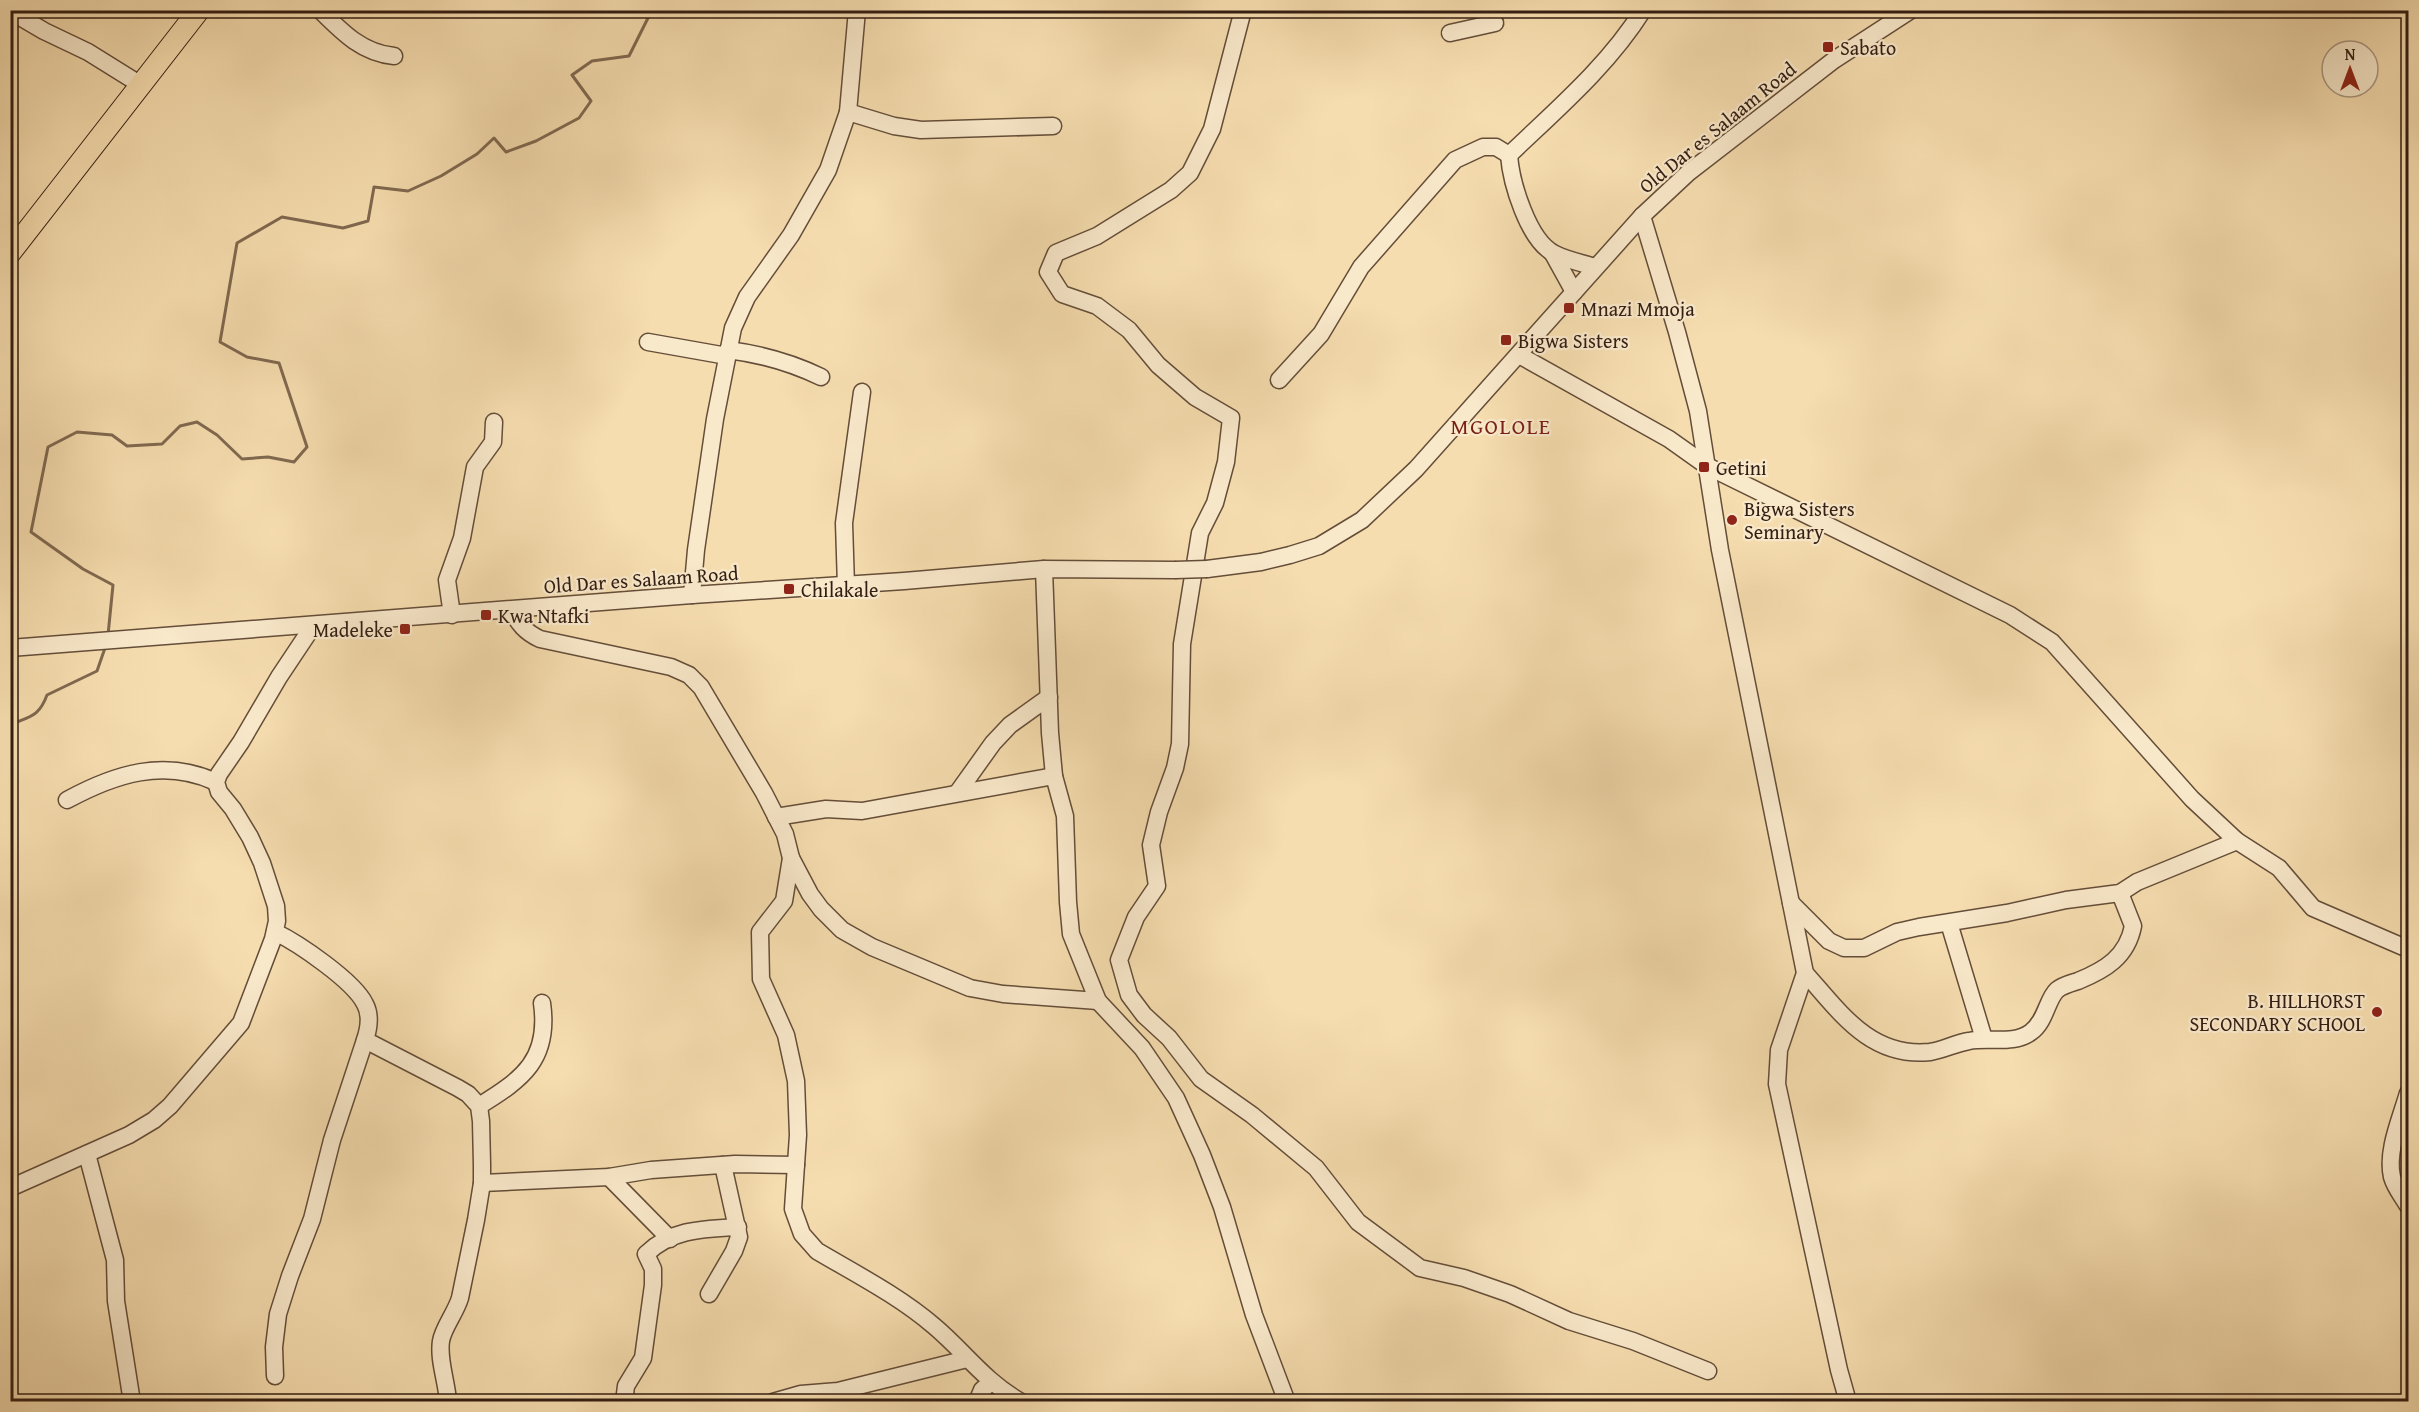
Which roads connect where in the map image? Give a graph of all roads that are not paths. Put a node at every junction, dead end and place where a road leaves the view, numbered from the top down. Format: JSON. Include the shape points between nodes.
{"nodes":[{"id":1,"x":199,"y":10,"type":"edge"},
{"id":2,"x":320,"y":10,"type":"edge"},
{"id":3,"x":857,"y":10,"type":"edge"},
{"id":4,"x":1243,"y":10,"type":"edge"},
{"id":5,"x":1643,"y":10,"type":"edge"},
{"id":6,"x":10,"y":11,"type":"edge"},
{"id":7,"x":1906,"y":12,"type":"edge"},
{"id":8,"x":1495,"y":23,"type":"dead end"},
{"id":9,"x":1450,"y":33,"type":"dead end"},
{"id":10,"x":394,"y":56,"type":"dead end"},
{"id":11,"x":141,"y":85,"type":"junction"},
{"id":12,"x":848,"y":112,"type":"junction"},
{"id":13,"x":1053,"y":126,"type":"dead end"},
{"id":14,"x":1509,"y":155,"type":"junction"},
{"id":15,"x":1642,"y":216,"type":"junction"},
{"id":16,"x":10,"y":253,"type":"edge"},
{"id":17,"x":1553,"y":254,"type":"junction"},
{"id":18,"x":1595,"y":267,"type":"junction"},
{"id":19,"x":1574,"y":292,"type":"junction"},
{"id":20,"x":648,"y":342,"type":"dead end"},
{"id":21,"x":728,"y":353,"type":"junction"},
{"id":22,"x":1519,"y":354,"type":"junction"},
{"id":23,"x":821,"y":377,"type":"dead end"},
{"id":24,"x":1279,"y":380,"type":"dead end"},
{"id":25,"x":862,"y":392,"type":"dead end"},
{"id":26,"x":494,"y":422,"type":"dead end"},
{"id":27,"x":1707,"y":466,"type":"junction"},
{"id":28,"x":1044,"y":569,"type":"junction"},
{"id":29,"x":846,"y":586,"type":"junction"},
{"id":30,"x":692,"y":595,"type":"junction"},
{"id":31,"x":512,"y":610,"type":"junction"},
{"id":32,"x":452,"y":615,"type":"junction"},
{"id":33,"x":313,"y":626,"type":"junction"},
{"id":34,"x":10,"y":648,"type":"edge"},
{"id":35,"x":1049,"y":697,"type":"junction"},
{"id":36,"x":1054,"y":776,"type":"junction"},
{"id":37,"x":216,"y":782,"type":"junction"},
{"id":38,"x":958,"y":792,"type":"junction"},
{"id":39,"x":67,"y":800,"type":"dead end"},
{"id":40,"x":776,"y":818,"type":"junction"},
{"id":41,"x":2237,"y":841,"type":"junction"},
{"id":42,"x":791,"y":858,"type":"junction"},
{"id":43,"x":2120,"y":893,"type":"junction"},
{"id":44,"x":1791,"y":903,"type":"junction"},
{"id":45,"x":1949,"y":923,"type":"junction"},
{"id":46,"x":274,"y":932,"type":"junction"},
{"id":47,"x":2409,"y":949,"type":"edge"},
{"id":48,"x":1805,"y":973,"type":"junction"},
{"id":49,"x":1098,"y":1001,"type":"junction"},
{"id":50,"x":542,"y":1003,"type":"dead end"},
{"id":51,"x":1984,"y":1039,"type":"junction"},
{"id":52,"x":365,"y":1040,"type":"junction"},
{"id":53,"x":2409,"y":1093,"type":"edge"},
{"id":54,"x":478,"y":1106,"type":"junction"},
{"id":55,"x":87,"y":1154,"type":"junction"},
{"id":56,"x":723,"y":1165,"type":"junction"},
{"id":57,"x":796,"y":1165,"type":"junction"},
{"id":58,"x":609,"y":1177,"type":"junction"},
{"id":59,"x":482,"y":1182,"type":"junction"},
{"id":60,"x":10,"y":1188,"type":"edge"},
{"id":61,"x":2409,"y":1206,"type":"edge"},
{"id":62,"x":738,"y":1227,"type":"junction"},
{"id":63,"x":670,"y":1239,"type":"junction"},
{"id":64,"x":709,"y":1294,"type":"dead end"},
{"id":65,"x":967,"y":1359,"type":"junction"},
{"id":66,"x":1708,"y":1371,"type":"dead end"},
{"id":67,"x":275,"y":1376,"type":"dead end"},
{"id":68,"x":990,"y":1383,"type":"junction"},
{"id":69,"x":132,"y":1401,"type":"edge"},
{"id":70,"x":448,"y":1401,"type":"edge"},
{"id":71,"x":624,"y":1401,"type":"edge"},
{"id":72,"x":773,"y":1401,"type":"edge"},
{"id":73,"x":977,"y":1401,"type":"edge"},
{"id":74,"x":1021,"y":1401,"type":"edge"},
{"id":75,"x":1287,"y":1401,"type":"edge"},
{"id":76,"x":1848,"y":1401,"type":"edge"}],
"edges":[{"from":1,"to":11,"type":"main road"},
{"from":2,"to":10,"type":"street","via":[[362,46],[377,54]]},
{"from":3,"to":12,"type":"street"},
{"from":4,"to":66,"type":"street","via":[[1212,129],[1190,173],[1171,190],[1097,236],[1056,254],[1048,272],[1062,294],[1097,306],[1129,330],[1158,365],[1195,397],[1231,418],[1226,462],[1215,503],[1200,533],[1182,644],[1180,744],[1151,845],[1157,886],[1136,917],[1119,960],[1129,995],[1201,1079],[1317,1168],[1359,1222],[1420,1268],[1510,1294],[1569,1321]]},
{"from":5,"to":14,"type":"street","via":[[1622,42],[1549,120]]},
{"from":6,"to":11,"type":"street"},
{"from":7,"to":15,"type":"street","name":"Old Dar es Salaam Road","via":[[1834,60],[1688,173]]},
{"from":8,"to":9,"type":"street"},
{"from":11,"to":16,"type":"main road"},
{"from":12,"to":13,"type":"street","via":[[894,126],[921,129]]},
{"from":12,"to":21,"type":"street","via":[[828,170],[791,235],[738,313]]},
{"from":14,"to":17,"type":"street","via":[[1514,191],[1530,226]]},
{"from":14,"to":24,"type":"street","via":[[1496,147],[1483,147],[1455,160],[1360,267],[1322,334]]},
{"from":15,"to":18,"type":"street","name":"Old Dar es Salaam Road"},
{"from":15,"to":27,"type":"street","via":[[1698,411]]},
{"from":17,"to":18,"type":"street"},
{"from":17,"to":19,"type":"street"},
{"from":18,"to":19,"type":"street","name":"Old Dar es Salaam Road"},
{"from":19,"to":22,"type":"street","name":"Old Dar es Salaam Road"},
{"from":20,"to":21,"type":"street"},
{"from":21,"to":23,"type":"street","via":[[750,353]]},
{"from":21,"to":30,"type":"street"},
{"from":22,"to":27,"type":"street","via":[[1669,439]]},
{"from":22,"to":28,"type":"street","name":"Old Dar es Salaam Road","bridge":true,"via":[[1416,469],[1362,520],[1319,546],[1261,562],[1207,569]]},
{"from":25,"to":29,"type":"street","via":[[844,522]]},
{"from":26,"to":32,"type":"street","via":[[493,442],[475,467],[462,537],[447,580]]},
{"from":27,"to":41,"type":"street","via":[[2010,615],[2052,642],[2192,799]]},
{"from":27,"to":44,"type":"street","via":[[1720,550]]},
{"from":28,"to":29,"type":"street","name":"Old Dar es Salaam Road"},
{"from":28,"to":35,"type":"street"},
{"from":29,"to":30,"type":"street","name":"Old Dar es Salaam Road"},
{"from":30,"to":31,"type":"street","name":"Old Dar es Salaam Road"},
{"from":31,"to":32,"type":"street","name":"Old Dar es Salaam Road"},
{"from":31,"to":40,"type":"street","via":[[519,624],[540,639],[671,667],[689,675],[701,687]]},
{"from":32,"to":33,"type":"street","name":"Old Dar es Salaam Road"},
{"from":33,"to":34,"type":"street","name":"Old Dar es Salaam Road"},
{"from":33,"to":37,"type":"street"},
{"from":35,"to":36,"type":"street"},
{"from":35,"to":38,"type":"street","via":[[993,742]]},
{"from":36,"to":38,"type":"street"},
{"from":36,"to":49,"type":"street","via":[[1065,816],[1071,934]]},
{"from":37,"to":39,"type":"street","via":[[182,770],[162,770],[123,775]]},
{"from":37,"to":46,"type":"street","via":[[262,863],[276,906]]},
{"from":38,"to":40,"type":"street","via":[[862,811],[826,808]]},
{"from":40,"to":42,"type":"street"},
{"from":41,"to":43,"type":"street","via":[[2137,882]]},
{"from":41,"to":47,"type":"street","via":[[2279,868],[2313,908]]},
{"from":42,"to":49,"type":"street","via":[[821,909],[842,930],[872,947],[970,988]]},
{"from":42,"to":57,"type":"street","via":[[784,901],[760,932],[761,979],[786,1035],[795,1081]]},
{"from":43,"to":45,"type":"street"},
{"from":43,"to":51,"type":"street","via":[[2133,926],[2124,950],[2112,965],[2056,991],[2045,1015],[2030,1033],[2018,1038]]},
{"from":44,"to":45,"type":"street","via":[[1829,941],[1844,948],[1864,948],[1897,932]]},
{"from":44,"to":48,"type":"street"},
{"from":45,"to":51,"type":"street"},
{"from":46,"to":52,"type":"street","via":[[291,939],[359,994],[369,1025]]},
{"from":46,"to":55,"type":"street","via":[[241,1023],[170,1106],[129,1135]]},
{"from":48,"to":51,"type":"street","via":[[1865,1037],[1886,1046],[1931,1052]]},
{"from":48,"to":76,"type":"street","via":[[1779,1050],[1777,1083]]},
{"from":49,"to":75,"type":"street","via":[[1142,1048],[1176,1098],[1222,1207],[1254,1315]]},
{"from":50,"to":54,"type":"street","via":[[544,1034],[533,1060],[516,1082]]},
{"from":52,"to":54,"type":"street","via":[[458,1088]]},
{"from":52,"to":67,"type":"street","via":[[332,1140],[312,1219],[278,1314]]},
{"from":53,"to":61,"type":"street","via":[[2391,1170]]},
{"from":54,"to":59,"type":"street"},
{"from":55,"to":60,"type":"street"},
{"from":55,"to":69,"type":"street","via":[[115,1260],[116,1300]]},
{"from":56,"to":57,"type":"street"},
{"from":56,"to":58,"type":"street"},
{"from":56,"to":62,"type":"street"},
{"from":57,"to":65,"type":"street","via":[[793,1209],[807,1241],[817,1251],[902,1302],[934,1326]]},
{"from":58,"to":59,"type":"street"},
{"from":58,"to":63,"type":"street"},
{"from":59,"to":70,"type":"street","via":[[460,1298],[442,1338]]},
{"from":62,"to":63,"type":"street","via":[[679,1232]]},
{"from":62,"to":64,"type":"street","via":[[740,1237],[734,1251]]},
{"from":63,"to":71,"type":"street","via":[[659,1242],[646,1254],[653,1285],[643,1358],[627,1386]]},
{"from":65,"to":68,"type":"street"},
{"from":65,"to":72,"type":"street","via":[[838,1391]]},
{"from":68,"to":73,"type":"street"},
{"from":68,"to":74,"type":"street"}]}
